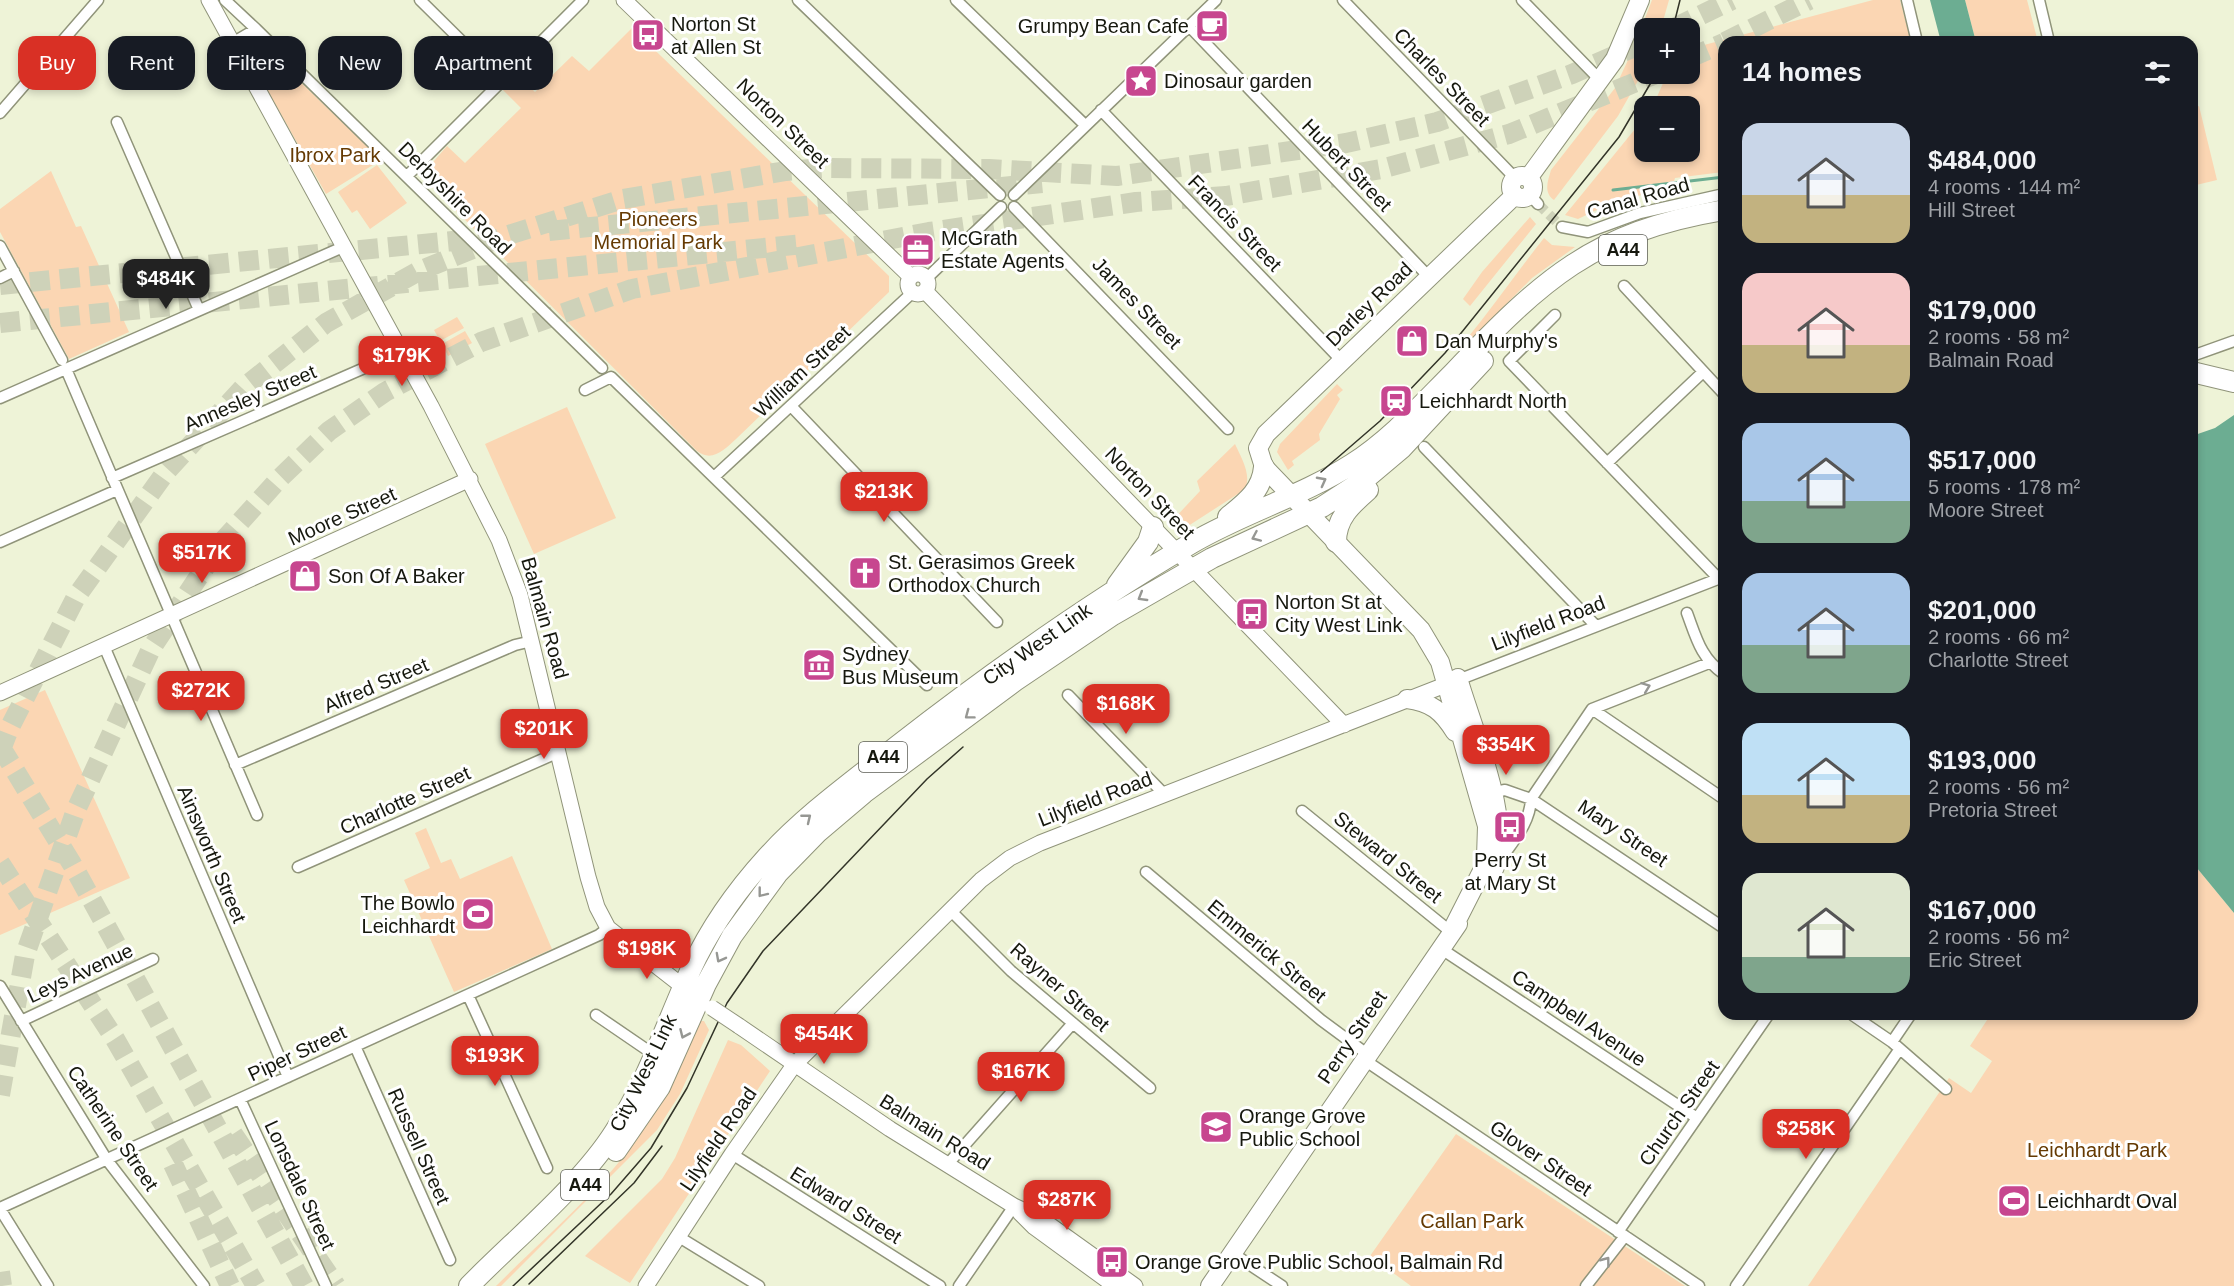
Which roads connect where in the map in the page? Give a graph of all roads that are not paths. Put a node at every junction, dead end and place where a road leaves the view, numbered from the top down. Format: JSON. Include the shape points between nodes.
{"nodes":[{"id":1,"x":98,"y":0,"type":"edge"},
{"id":2,"x":210,"y":0,"type":"edge"},
{"id":3,"x":225,"y":0,"type":"edge"},
{"id":4,"x":420,"y":0,"type":"edge"},
{"id":5,"x":583,"y":0,"type":"edge"},
{"id":6,"x":624,"y":0,"type":"edge"},
{"id":7,"x":798,"y":0,"type":"edge"},
{"id":8,"x":956,"y":0,"type":"edge"},
{"id":9,"x":1216,"y":0,"type":"edge"},
{"id":10,"x":1343,"y":0,"type":"edge"},
{"id":11,"x":1522,"y":0,"type":"edge"},
{"id":12,"x":1640,"y":0,"type":"edge"},
{"id":13,"x":1907,"y":0,"type":"edge"},
{"id":14,"x":2039,"y":0,"type":"edge"},
{"id":15,"x":1189,"y":26,"type":"junction"},
{"id":16,"x":256,"y":29,"type":"junction"},
{"id":17,"x":228,"y":36,"type":"edge"},
{"id":18,"x":244,"y":36,"type":"edge"},
{"id":19,"x":456,"y":36,"type":"edge"},
{"id":20,"x":546,"y":36,"type":"edge"},
{"id":21,"x":1916,"y":36,"type":"edge"},
{"id":22,"x":2048,"y":36,"type":"edge"},
{"id":23,"x":1601,"y":81,"type":"junction"},
{"id":24,"x":258,"y":90,"type":"edge"},
{"id":25,"x":491,"y":90,"type":"edge"},
{"id":26,"x":1101,"y":110,"type":"junction"},
{"id":27,"x":0,"y":113,"type":"edge"},
{"id":28,"x":117,"y":122,"type":"dead end"},
{"id":29,"x":1085,"y":125,"type":"junction"},
{"id":30,"x":407,"y":176,"type":"junction"},
{"id":31,"x":1525,"y":190,"type":"junction"},
{"id":32,"x":1000,"y":195,"type":"junction"},
{"id":33,"x":1014,"y":195,"type":"junction"},
{"id":34,"x":1718,"y":195,"type":"edge"},
{"id":35,"x":1001,"y":207,"type":"junction"},
{"id":36,"x":1014,"y":207,"type":"junction"},
{"id":37,"x":1718,"y":211,"type":"edge"},
{"id":38,"x":1718,"y":223,"type":"edge"},
{"id":39,"x":1562,"y":227,"type":"tunnel mouth"},
{"id":40,"x":0,"y":246,"type":"edge"},
{"id":41,"x":343,"y":247,"type":"junction"},
{"id":42,"x":14,"y":271,"type":"junction"},
{"id":43,"x":0,"y":278,"type":"edge"},
{"id":44,"x":1429,"y":278,"type":"junction"},
{"id":45,"x":919,"y":284,"type":"junction"},
{"id":46,"x":1624,"y":286,"type":"dead end"},
{"id":47,"x":199,"y":310,"type":"junction"},
{"id":48,"x":1556,"y":315,"type":"dead end"},
{"id":49,"x":2234,"y":341,"type":"edge"},
{"id":50,"x":401,"y":352,"type":"junction"},
{"id":51,"x":2198,"y":359,"type":"edge"},
{"id":52,"x":1342,"y":361,"type":"junction"},
{"id":53,"x":2198,"y":364,"type":"edge"},
{"id":54,"x":64,"y":365,"type":"junction"},
{"id":55,"x":602,"y":368,"type":"dead end"},
{"id":56,"x":1703,"y":372,"type":"junction"},
{"id":57,"x":2234,"y":382,"type":"edge"},
{"id":58,"x":2198,"y":384,"type":"edge"},
{"id":59,"x":1718,"y":388,"type":"edge"},
{"id":60,"x":585,"y":390,"type":"dead end"},
{"id":61,"x":2234,"y":392,"type":"edge"},
{"id":62,"x":0,"y":398,"type":"edge"},
{"id":63,"x":791,"y":406,"type":"junction"},
{"id":64,"x":1228,"y":429,"type":"dead end"},
{"id":65,"x":1424,"y":447,"type":"dead end"},
{"id":66,"x":1261,"y":457,"type":"junction"},
{"id":67,"x":1607,"y":463,"type":"junction"},
{"id":68,"x":1382,"y":464,"type":"junction"},
{"id":69,"x":714,"y":477,"type":"junction"},
{"id":70,"x":112,"y":478,"type":"junction"},
{"id":71,"x":470,"y":479,"type":"junction"},
{"id":72,"x":117,"y":490,"type":"junction"},
{"id":73,"x":1292,"y":496,"type":"junction"},
{"id":74,"x":1309,"y":514,"type":"junction"},
{"id":75,"x":1154,"y":527,"type":"junction"},
{"id":76,"x":1220,"y":530,"type":"junction"},
{"id":77,"x":0,"y":542,"type":"edge"},
{"id":78,"x":1336,"y":542,"type":"junction"},
{"id":79,"x":1178,"y":552,"type":"junction"},
{"id":80,"x":1194,"y":568,"type":"junction"},
{"id":81,"x":1718,"y":575,"type":"edge"},
{"id":82,"x":1718,"y":579,"type":"edge"},
{"id":83,"x":1113,"y":591,"type":"junction"},
{"id":84,"x":1687,"y":613,"type":"dead end"},
{"id":85,"x":171,"y":616,"type":"junction"},
{"id":86,"x":997,"y":622,"type":"dead end"},
{"id":87,"x":1596,"y":626,"type":"junction"},
{"id":88,"x":532,"y":641,"type":"junction"},
{"id":89,"x":104,"y":646,"type":"junction"},
{"id":90,"x":1706,"y":659,"type":"junction"},
{"id":91,"x":1718,"y":669,"type":"edge"},
{"id":92,"x":1452,"y":682,"type":"junction"},
{"id":93,"x":927,"y":686,"type":"dead end"},
{"id":94,"x":0,"y":693,"type":"edge"},
{"id":95,"x":1068,"y":695,"type":"dead end"},
{"id":96,"x":1407,"y":699,"type":"junction"},
{"id":97,"x":1593,"y":709,"type":"junction"},
{"id":98,"x":1344,"y":725,"type":"junction"},
{"id":99,"x":1462,"y":744,"type":"junction"},
{"id":100,"x":559,"y":752,"type":"junction"},
{"id":101,"x":235,"y":765,"type":"junction"},
{"id":102,"x":1485,"y":794,"type":"junction"},
{"id":103,"x":1165,"y":795,"type":"junction"},
{"id":104,"x":1718,"y":795,"type":"edge"},
{"id":105,"x":1531,"y":799,"type":"junction"},
{"id":106,"x":1302,"y":811,"type":"dead end"},
{"id":107,"x":257,"y":815,"type":"dead end"},
{"id":108,"x":298,"y":867,"type":"dead end"},
{"id":109,"x":1496,"y":867,"type":"junction"},
{"id":110,"x":1146,"y":872,"type":"dead end"},
{"id":111,"x":950,"y":910,"type":"junction"},
{"id":112,"x":1718,"y":924,"type":"edge"},
{"id":113,"x":608,"y":927,"type":"junction"},
{"id":114,"x":1451,"y":932,"type":"junction"},
{"id":115,"x":1440,"y":948,"type":"junction"},
{"id":116,"x":153,"y":959,"type":"dead end"},
{"id":117,"x":0,"y":986,"type":"edge"},
{"id":118,"x":468,"y":994,"type":"junction"},
{"id":119,"x":699,"y":998,"type":"junction"},
{"id":120,"x":596,"y":1015,"type":"dead end"},
{"id":121,"x":1765,"y":1020,"type":"edge"},
{"id":122,"x":1859,"y":1020,"type":"edge"},
{"id":123,"x":1908,"y":1020,"type":"edge"},
{"id":124,"x":21,"y":1021,"type":"junction"},
{"id":125,"x":1073,"y":1023,"type":"junction"},
{"id":126,"x":355,"y":1046,"type":"junction"},
{"id":127,"x":1895,"y":1046,"type":"junction"},
{"id":128,"x":656,"y":1056,"type":"junction"},
{"id":129,"x":1365,"y":1057,"type":"junction"},
{"id":130,"x":794,"y":1065,"type":"junction"},
{"id":131,"x":288,"y":1077,"type":"junction"},
{"id":132,"x":1150,"y":1088,"type":"dead end"},
{"id":133,"x":1946,"y":1089,"type":"dead end"},
{"id":134,"x":240,"y":1099,"type":"junction"},
{"id":135,"x":1697,"y":1118,"type":"junction"},
{"id":136,"x":732,"y":1154,"type":"junction"},
{"id":137,"x":107,"y":1160,"type":"junction"},
{"id":138,"x":947,"y":1164,"type":"junction"},
{"id":139,"x":547,"y":1168,"type":"dead end"},
{"id":140,"x":1014,"y":1206,"type":"junction"},
{"id":141,"x":0,"y":1209,"type":"edge"},
{"id":142,"x":1622,"y":1234,"type":"junction"},
{"id":143,"x":679,"y":1237,"type":"junction"},
{"id":144,"x":1232,"y":1253,"type":"junction"},
{"id":145,"x":450,"y":1260,"type":"dead end"},
{"id":146,"x":1102,"y":1276,"type":"edge"},
{"id":147,"x":48,"y":1286,"type":"edge"},
{"id":148,"x":204,"y":1286,"type":"edge"},
{"id":149,"x":326,"y":1286,"type":"edge"},
{"id":150,"x":469,"y":1286,"type":"edge"},
{"id":151,"x":485,"y":1286,"type":"edge"},
{"id":152,"x":646,"y":1286,"type":"edge"},
{"id":153,"x":759,"y":1286,"type":"edge"},
{"id":154,"x":940,"y":1286,"type":"edge"},
{"id":155,"x":959,"y":1286,"type":"edge"},
{"id":156,"x":1115,"y":1286,"type":"edge"},
{"id":157,"x":1135,"y":1286,"type":"edge"},
{"id":158,"x":1210,"y":1286,"type":"edge"},
{"id":159,"x":1282,"y":1286,"type":"edge"},
{"id":160,"x":1586,"y":1286,"type":"edge"},
{"id":161,"x":1699,"y":1286,"type":"edge"},
{"id":162,"x":1736,"y":1286,"type":"edge"}],
"edges":[{"from":1,"to":27,"type":"street"},
{"from":2,"to":17,"type":"main road","name":"Balmain Road"},
{"from":3,"to":16,"type":"street","name":"Derbyshire Road"},
{"from":4,"to":19,"type":"street"},
{"from":5,"to":20,"type":"street"},
{"from":6,"to":45,"type":"main road","name":"Norton Street"},
{"from":7,"to":32,"type":"street"},
{"from":8,"to":29,"type":"street"},
{"from":9,"to":15,"type":"street"},
{"from":10,"to":31,"type":"street","name":"Charles Street"},
{"from":11,"to":23,"type":"street"},
{"from":12,"to":23,"type":"main road","name":"Darley Road","via":[[1622,47]]},
{"from":13,"to":21,"type":"street"},
{"from":14,"to":22,"type":"street"},
{"from":15,"to":26,"type":"street"},
{"from":15,"to":44,"type":"street","name":"Hubert Street"},
{"from":16,"to":18,"type":"street"},
{"from":16,"to":30,"type":"street","name":"Derbyshire Road"},
{"from":23,"to":31,"type":"main road","name":"Darley Road"},
{"from":24,"to":41,"type":"main road","name":"Balmain Road"},
{"from":25,"to":30,"type":"street"},
{"from":26,"to":29,"type":"street"},
{"from":26,"to":52,"type":"street","name":"Francis Street"},
{"from":28,"to":47,"type":"street"},
{"from":29,"to":33,"type":"street"},
{"from":30,"to":55,"type":"street","name":"Derbyshire Road"},
{"from":31,"to":44,"type":"main road","name":"Darley Road"},
{"from":32,"to":33,"type":"street"},
{"from":32,"to":35,"type":"street"},
{"from":33,"to":36,"type":"street"},
{"from":34,"to":39,"type":"street","name":"Canal Road","via":[[1640,213],[1588,232]]},
{"from":35,"to":36,"type":"street"},
{"from":35,"to":45,"type":"street","name":"William Street"},
{"from":36,"to":64,"type":"street","name":"James Street"},
{"from":73,"to":37,"type":"highway","number":"A44","one_way":true,"via":[[1352,464],[1383,441],[1509,314],[1561,270],[1655,225]]},
{"from":38,"to":68,"type":"highway","number":"A44","via":[[1665,234],[1599,262],[1567,282],[1535,306],[1402,448]]},
{"from":40,"to":42,"type":"street"},
{"from":41,"to":47,"type":"street"},
{"from":41,"to":50,"type":"main road","name":"Balmain Road"},
{"from":42,"to":43,"type":"street"},
{"from":42,"to":54,"type":"street"},
{"from":44,"to":52,"type":"main road","name":"Darley Road"},
{"from":45,"to":63,"type":"street","name":"William Street"},
{"from":45,"to":75,"type":"main road","name":"Norton Street"},
{"from":46,"to":56,"type":"street"},
{"from":47,"to":54,"type":"street"},
{"from":48,"to":67,"type":"street","via":[[1509,361]]},
{"from":49,"to":51,"type":"street"},
{"from":50,"to":70,"type":"street","name":"Annesley Street"},
{"from":50,"to":71,"type":"main road","name":"Balmain Road"},
{"from":52,"to":66,"type":"main road","name":"Darley Road","via":[[1266,434]]},
{"from":53,"to":57,"type":"highway"},
{"from":54,"to":62,"type":"street"},
{"from":54,"to":70,"type":"street"},
{"from":56,"to":59,"type":"street"},
{"from":56,"to":67,"type":"street"},
{"from":58,"to":61,"type":"highway"},
{"from":60,"to":69,"type":"street","via":[[611,377]]},
{"from":63,"to":69,"type":"street","name":"William Street"},
{"from":63,"to":86,"type":"street"},
{"from":65,"to":87,"type":"street"},
{"from":66,"to":73,"type":"main road"},
{"from":66,"to":76,"type":"highway","via":[[1262,480],[1255,493],[1226,519]]},
{"from":67,"to":81,"type":"street"},
{"from":68,"to":74,"type":"highway","number":"A44","via":[[1343,495]]},
{"from":68,"to":78,"type":"highway","via":[[1373,486],[1341,517]]},
{"from":69,"to":93,"type":"street"},
{"from":70,"to":72,"type":"street"},
{"from":71,"to":85,"type":"main road","name":"Moore Street"},
{"from":71,"to":88,"type":"main road","name":"Balmain Road","via":[[515,579]]},
{"from":72,"to":77,"type":"street"},
{"from":72,"to":85,"type":"street"},
{"from":73,"to":74,"type":"main road"},
{"from":73,"to":76,"type":"highway","name":"City West Link","number":"A44"},
{"from":74,"to":78,"type":"main road"},
{"from":74,"to":80,"type":"highway","name":"City West Link","number":"A44","one_way":true},
{"from":75,"to":79,"type":"main road","name":"Norton Street"},
{"from":75,"to":83,"type":"highway","via":[[1148,543]]},
{"from":76,"to":79,"type":"highway","name":"City West Link","number":"A44"},
{"from":78,"to":92,"type":"main road","via":[[1421,630],[1443,647],[1451,657]]},
{"from":79,"to":80,"type":"main road","name":"Norton Street"},
{"from":79,"to":83,"type":"highway","name":"City West Link","number":"A44"},
{"from":80,"to":98,"type":"main road","name":"Norton Street"},
{"from":80,"to":119,"type":"highway","name":"City West Link","number":"A44","one_way":true,"via":[[1141,597],[1016,681],[818,832],[778,873],[744,918]]},
{"from":82,"to":87,"type":"street","name":"Lilyfield Road"},
{"from":119,"to":83,"type":"highway","name":"City West Link","number":"A44","one_way":true,"via":[[711,933],[765,859],[799,825],[957,699]]},
{"from":84,"to":90,"type":"street"},
{"from":85,"to":89,"type":"main road","name":"Moore Street"},
{"from":85,"to":101,"type":"street"},
{"from":87,"to":92,"type":"street","name":"Lilyfield Road"},
{"from":88,"to":100,"type":"main road","name":"Balmain Road"},
{"from":88,"to":101,"type":"street","name":"Alfred Street"},
{"from":89,"to":94,"type":"main road","name":"Moore Street"},
{"from":89,"to":131,"type":"street","name":"Ainsworth Street"},
{"from":90,"to":91,"type":"street"},
{"from":97,"to":90,"type":"street","one_way":true},
{"from":92,"to":96,"type":"main road","name":"Lilyfield Road"},
{"from":92,"to":99,"type":"main road"},
{"from":92,"to":102,"type":"main road"},
{"from":95,"to":103,"type":"street"},
{"from":96,"to":98,"type":"main road","name":"Lilyfield Road"},
{"from":96,"to":99,"type":"main road","via":[[1438,709]]},
{"from":97,"to":104,"type":"street"},
{"from":97,"to":105,"type":"street","name":"Perry Street"},
{"from":98,"to":103,"type":"main road","name":"Lilyfield Road"},
{"from":99,"to":102,"type":"main road"},
{"from":100,"to":108,"type":"street","name":"Charlotte Street"},
{"from":100,"to":113,"type":"main road","name":"Balmain Road","via":[[588,877]]},
{"from":101,"to":107,"type":"street"},
{"from":102,"to":105,"type":"street","name":"Mary Street","via":[[1505,790]]},
{"from":102,"to":109,"type":"main road","name":"Perry Street","via":[[1500,833]]},
{"from":102,"to":114,"type":"main road","name":"Perry Street","via":[[1486,856],[1477,883]]},
{"from":103,"to":111,"type":"main road","name":"Lilyfield Road","via":[[1010,858]]},
{"from":105,"to":109,"type":"street","name":"Perry Street","via":[[1530,812],[1520,832]]},
{"from":105,"to":112,"type":"street","name":"Mary Street"},
{"from":106,"to":114,"type":"street","name":"Steward Street"},
{"from":109,"to":114,"type":"main road","name":"Perry Street"},
{"from":110,"to":129,"type":"street","name":"Emmerick Street"},
{"from":111,"to":125,"type":"street","name":"Rayner Street","via":[[1011,971]]},
{"from":111,"to":130,"type":"main road","name":"Lilyfield Road"},
{"from":113,"to":118,"type":"street","name":"Piper Street","via":[[599,935]]},
{"from":113,"to":119,"type":"main road","name":"Balmain Road"},
{"from":114,"to":115,"type":"main road","name":"Perry Street"},
{"from":115,"to":129,"type":"main road","name":"Perry Street"},
{"from":115,"to":135,"type":"street","name":"Campbell Avenue"},
{"from":116,"to":124,"type":"street","name":"Leys Avenue"},
{"from":117,"to":124,"type":"street","name":"Catherine Street"},
{"from":118,"to":126,"type":"street","name":"Piper Street"},
{"from":118,"to":139,"type":"street"},
{"from":119,"to":128,"type":"highway","name":"City West Link","number":"A44"},
{"from":119,"to":130,"type":"main road","name":"Balmain Road","bridge":true},
{"from":119,"to":151,"type":"highway","name":"City West Link","number":"A44","one_way":true,"via":[[660,1087],[627,1137],[597,1174]]},
{"from":120,"to":128,"type":"street"},
{"from":121,"to":135,"type":"street","name":"Church Street"},
{"from":122,"to":127,"type":"street"},
{"from":123,"to":127,"type":"street"},
{"from":124,"to":137,"type":"street","name":"Catherine Street"},
{"from":125,"to":132,"type":"street","name":"Rayner Street"},
{"from":125,"to":138,"type":"street"},
{"from":126,"to":131,"type":"street","name":"Piper Street"},
{"from":126,"to":145,"type":"street","name":"Russell Street"},
{"from":127,"to":133,"type":"street"},
{"from":127,"to":162,"type":"street"},
{"from":128,"to":150,"type":"highway","name":"City West Link","number":"A44","via":[[602,1151]]},
{"from":129,"to":142,"type":"street","name":"Glover Street"},
{"from":129,"to":144,"type":"main road","name":"Perry Street"},
{"from":130,"to":136,"type":"main road","name":"Lilyfield Road"},
{"from":130,"to":138,"type":"main road","name":"Balmain Road"},
{"from":131,"to":134,"type":"street","name":"Piper Street"},
{"from":134,"to":137,"type":"street","name":"Piper Street"},
{"from":134,"to":149,"type":"street","name":"Lonsdale Street"},
{"from":135,"to":142,"type":"street","name":"Church Street"},
{"from":136,"to":143,"type":"main road","name":"Lilyfield Road"},
{"from":136,"to":154,"type":"street","name":"Edward Street"},
{"from":137,"to":141,"type":"street","name":"Piper Street"},
{"from":137,"to":148,"type":"street","name":"Catherine Street"},
{"from":138,"to":140,"type":"main road","name":"Balmain Road"},
{"from":140,"to":146,"type":"main road","name":"Balmain Road","via":[[1040,1218]]},
{"from":140,"to":155,"type":"street"},
{"from":141,"to":147,"type":"street"},
{"from":160,"to":142,"type":"street","name":"Church Street","one_way":true},
{"from":142,"to":161,"type":"street","name":"Glover Street"},
{"from":143,"to":152,"type":"main road","name":"Lilyfield Road"},
{"from":143,"to":153,"type":"street"},
{"from":144,"to":158,"type":"main road","name":"Perry Street"},
{"from":144,"to":159,"type":"street"},
{"from":146,"to":156,"type":"main road","name":"Balmain Road"},
{"from":146,"to":157,"type":"main road","name":"Balmain Road"}]}
